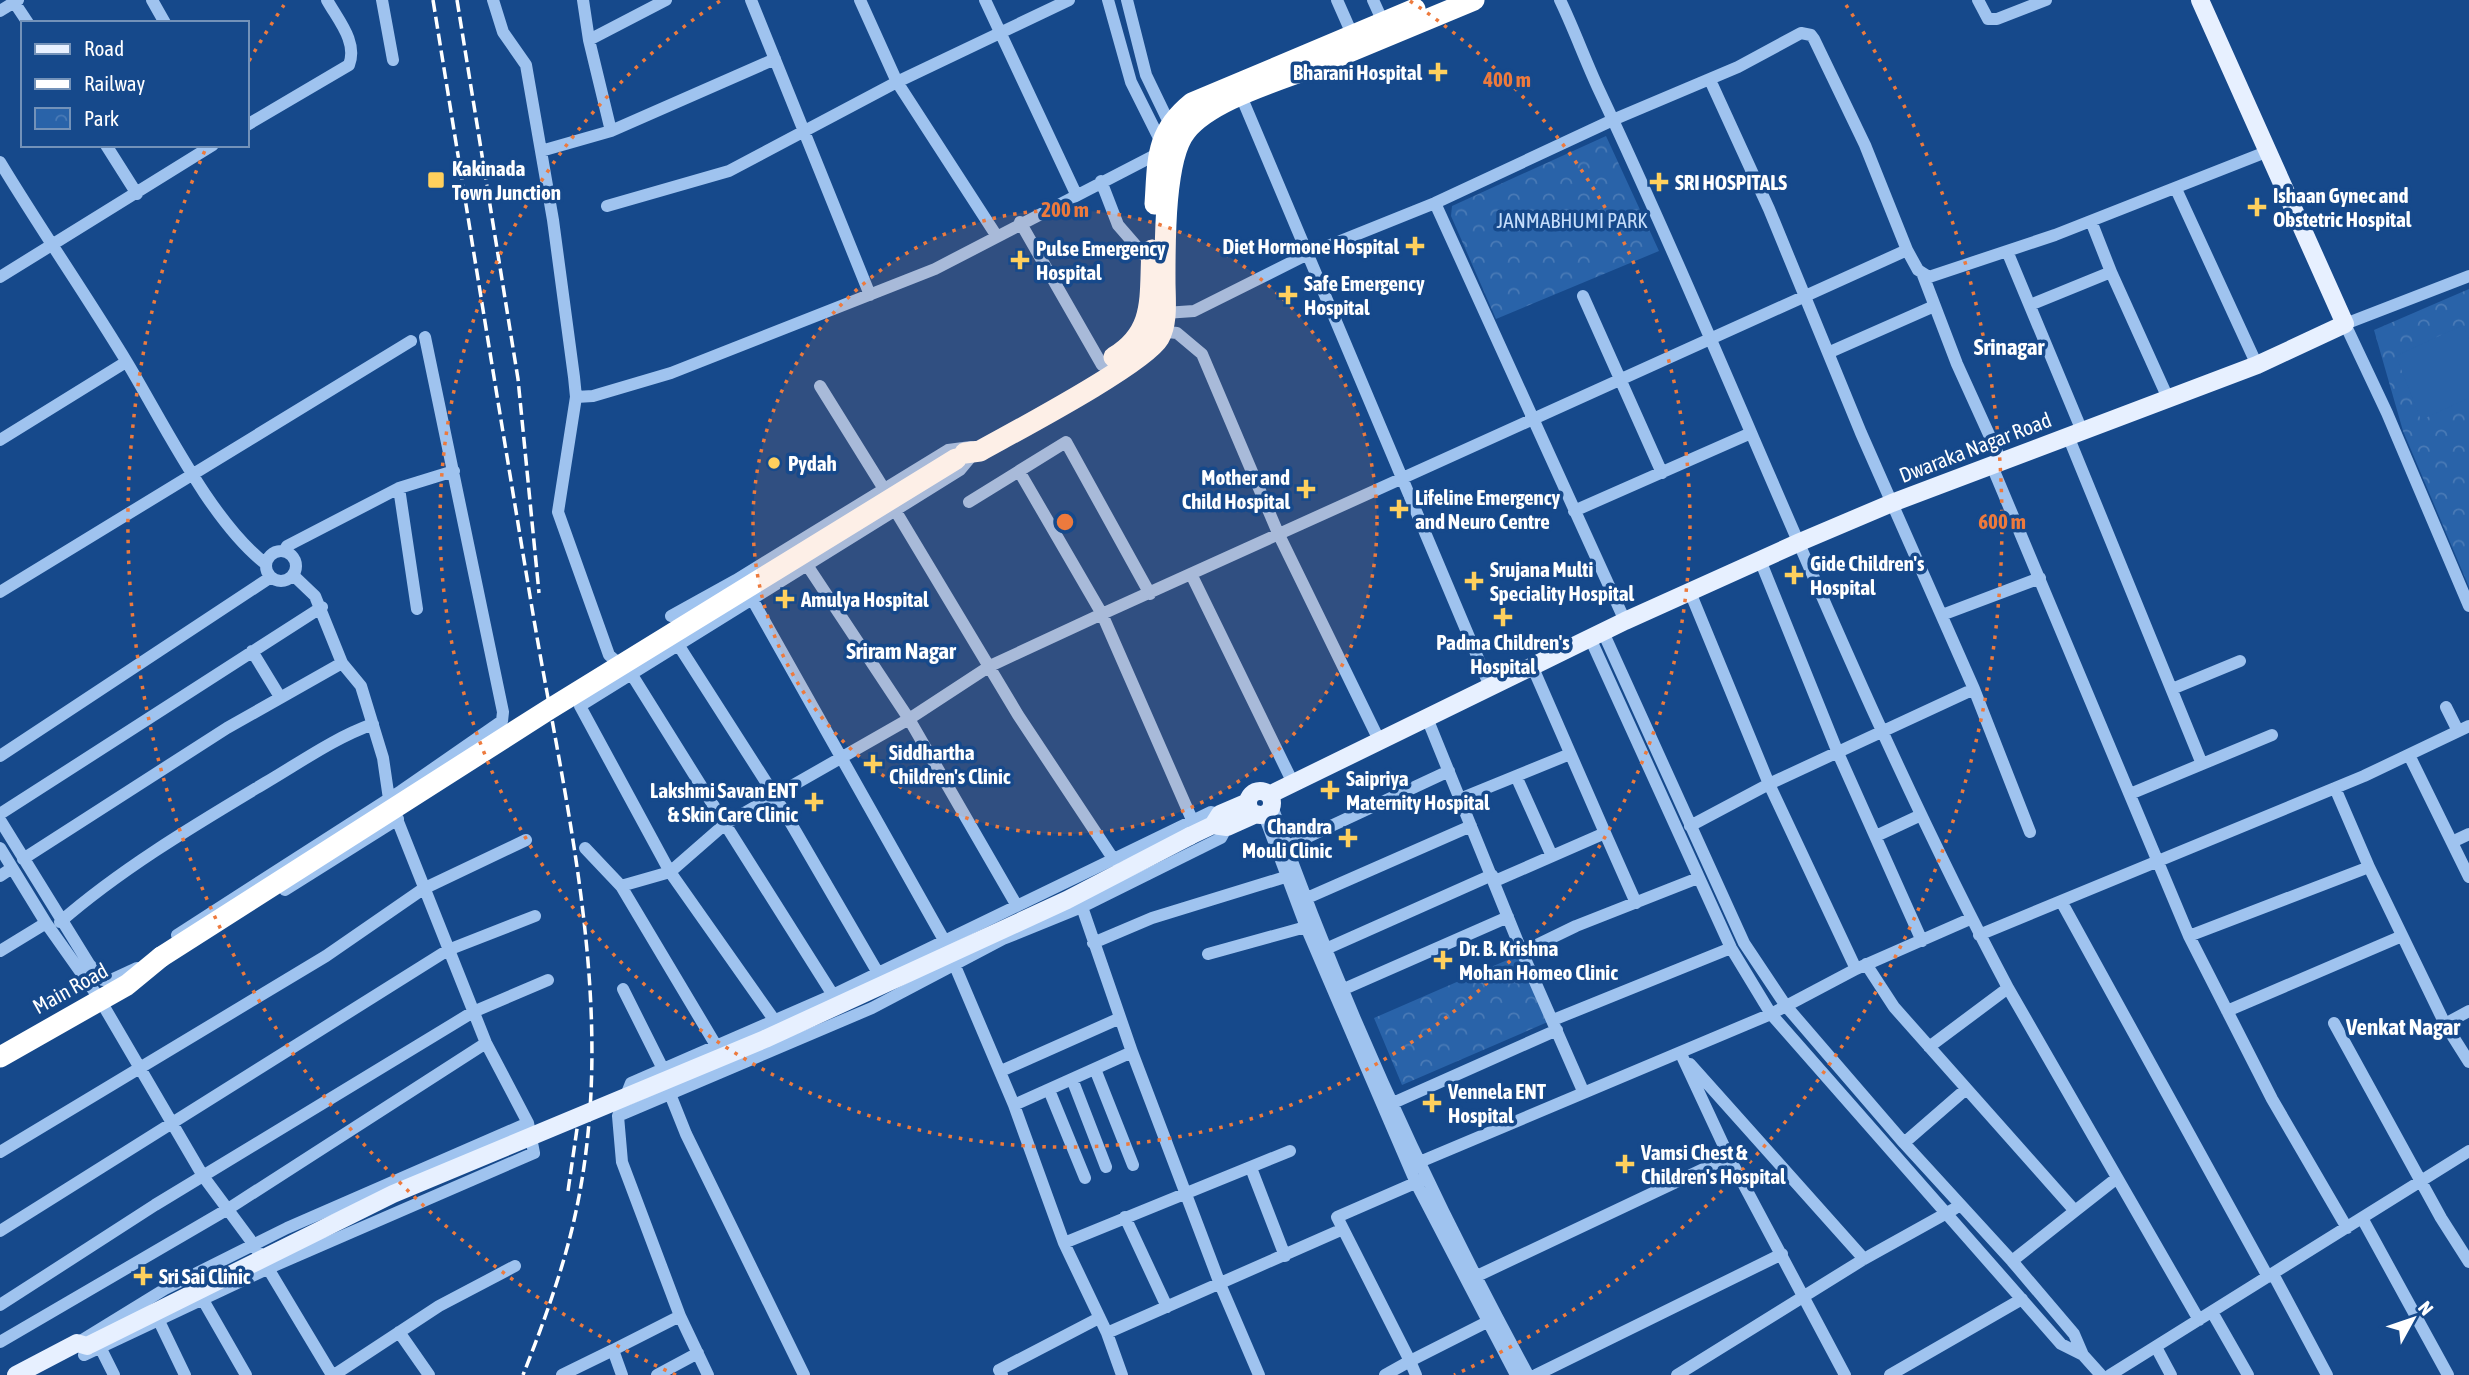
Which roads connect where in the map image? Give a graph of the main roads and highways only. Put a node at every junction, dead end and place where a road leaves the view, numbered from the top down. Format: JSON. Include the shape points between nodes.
{"nodes":[{"id":1,"x":1436,"y":0,"type":"edge"},
{"id":2,"x":1474,"y":0,"type":"edge"},
{"id":3,"x":2200,"y":0,"type":"edge"},
{"id":4,"x":1167,"y":140,"type":"junction"},
{"id":5,"x":1157,"y":325,"type":"junction"},
{"id":6,"x":967,"y":453,"type":"junction"},
{"id":7,"x":0,"y":1057,"type":"edge"},
{"id":8,"x":88,"y":1347,"type":"junction"},
{"id":9,"x":36,"y":1374,"type":"edge"},
{"id":10,"x":16,"y":1375,"type":"edge"}],
"edges":[{"from":1,"to":4,"type":"highway","via":[[1192,103]]},
{"from":2,"to":4,"type":"highway","via":[[1241,96]]},
{"from":3,"to":8,"type":"main road","name":"Dwaraka Nagar Road","bridge":true,"via":[[2345,324],[2257,365],[1892,503],[1625,621],[1293,783],[1262,807],[1191,829],[1067,900],[754,1044],[393,1194]]},
{"from":4,"to":5,"type":"highway","via":[[1167,207]]},
{"from":4,"to":5,"type":"highway","via":[[1151,263]]},
{"from":5,"to":6,"type":"highway"},
{"from":5,"to":6,"type":"highway","via":[[1154,345],[1130,362],[1014,432]]},
{"from":6,"to":7,"type":"highway","name":"Main Road","bridge":true,"via":[[548,710]]},
{"from":8,"to":9,"type":"main road"},
{"from":8,"to":10,"type":"main road"}]}
